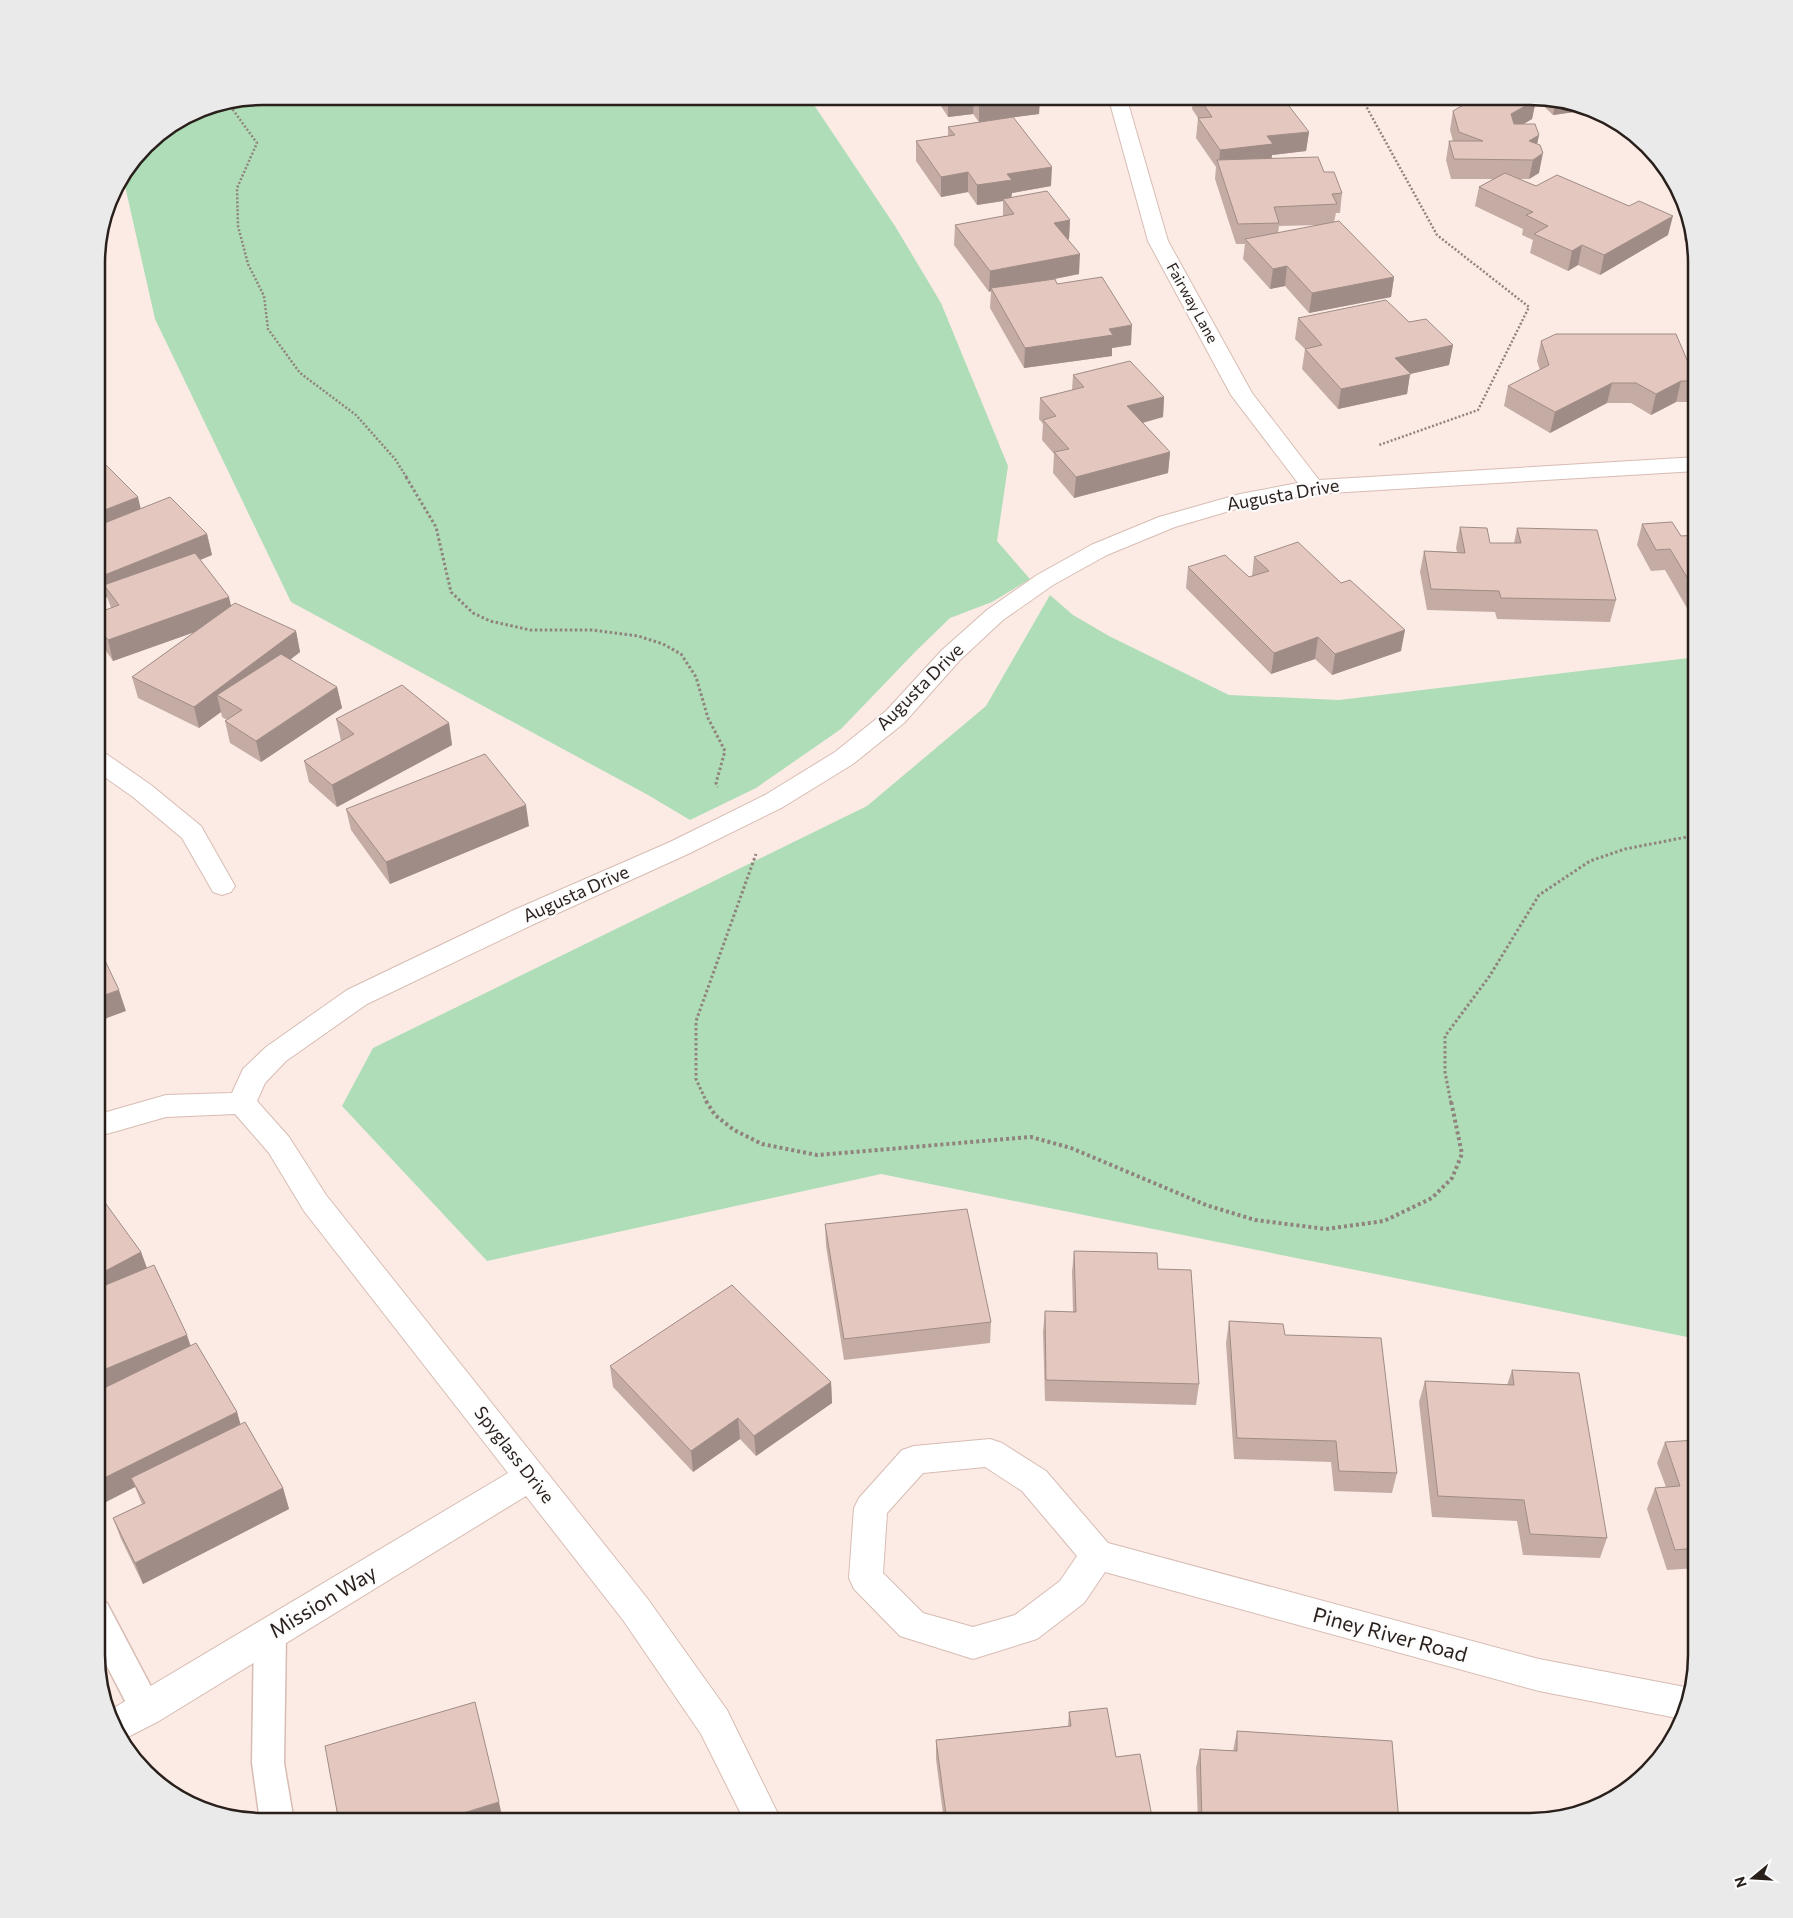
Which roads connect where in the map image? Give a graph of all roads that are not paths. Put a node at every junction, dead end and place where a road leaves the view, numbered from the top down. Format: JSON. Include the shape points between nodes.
{"nodes":[{"id":1,"x":1120,"y":105,"type":"edge"},
{"id":2,"x":1688,"y":465,"type":"edge"},
{"id":3,"x":1313,"y":487,"type":"junction"},
{"id":4,"x":105,"y":765,"type":"edge"},
{"id":5,"x":222,"y":886,"type":"dead end"},
{"id":6,"x":242,"y":1103,"type":"junction"},
{"id":7,"x":105,"y":1123,"type":"edge"},
{"id":8,"x":531,"y":1476,"type":"junction"},
{"id":9,"x":1097,"y":1554,"type":"junction"},
{"id":10,"x":105,"y":1631,"type":"edge"},
{"id":11,"x":270,"y":1634,"type":"junction"},
{"id":12,"x":1681,"y":1702,"type":"edge"},
{"id":13,"x":146,"y":1709,"type":"junction"},
{"id":14,"x":120,"y":1723,"type":"edge"},
{"id":15,"x":276,"y":1813,"type":"edge"},
{"id":16,"x":760,"y":1813,"type":"edge"}],
"edges":[{"from":1,"to":3,"type":"street","name":"Fairway Lane","via":[[1158,241],[1242,395]]},
{"from":2,"to":3,"type":"street","name":"Augusta Drive"},
{"from":3,"to":6,"type":"street","name":"Augusta Drive","via":[[1240,501],[1167,522],[1099,550],[1045,580],[995,615],[951,655],[895,717],[844,758],[737,820],[357,997],[276,1054],[253,1077]]},
{"from":4,"to":5,"type":"street","via":[[142,790],[192,832]]},
{"from":6,"to":7,"type":"street","via":[[166,1106]]},
{"from":6,"to":8,"type":"street","name":"Spyglass Drive","via":[[279,1146],[315,1203]]},
{"from":8,"to":11,"type":"street","name":"Mission Way"},
{"from":8,"to":16,"type":"street","name":"Spyglass Drive","via":[[635,1609],[714,1722]]},
{"from":9,"to":9,"type":"street","via":[[1072,1592],[1025,1628],[973,1643],[912,1625],[866,1578],[871,1508],[914,1460],[990,1453],[1034,1481]]},
{"from":9,"to":12,"type":"street","name":"Piney River Road","via":[[1539,1675]]},
{"from":10,"to":13,"type":"lane"},
{"from":11,"to":13,"type":"street","name":"Mission Way"},
{"from":11,"to":15,"type":"lane","via":[[268,1763]]},
{"from":13,"to":14,"type":"street","name":"Mission Way"}]}
